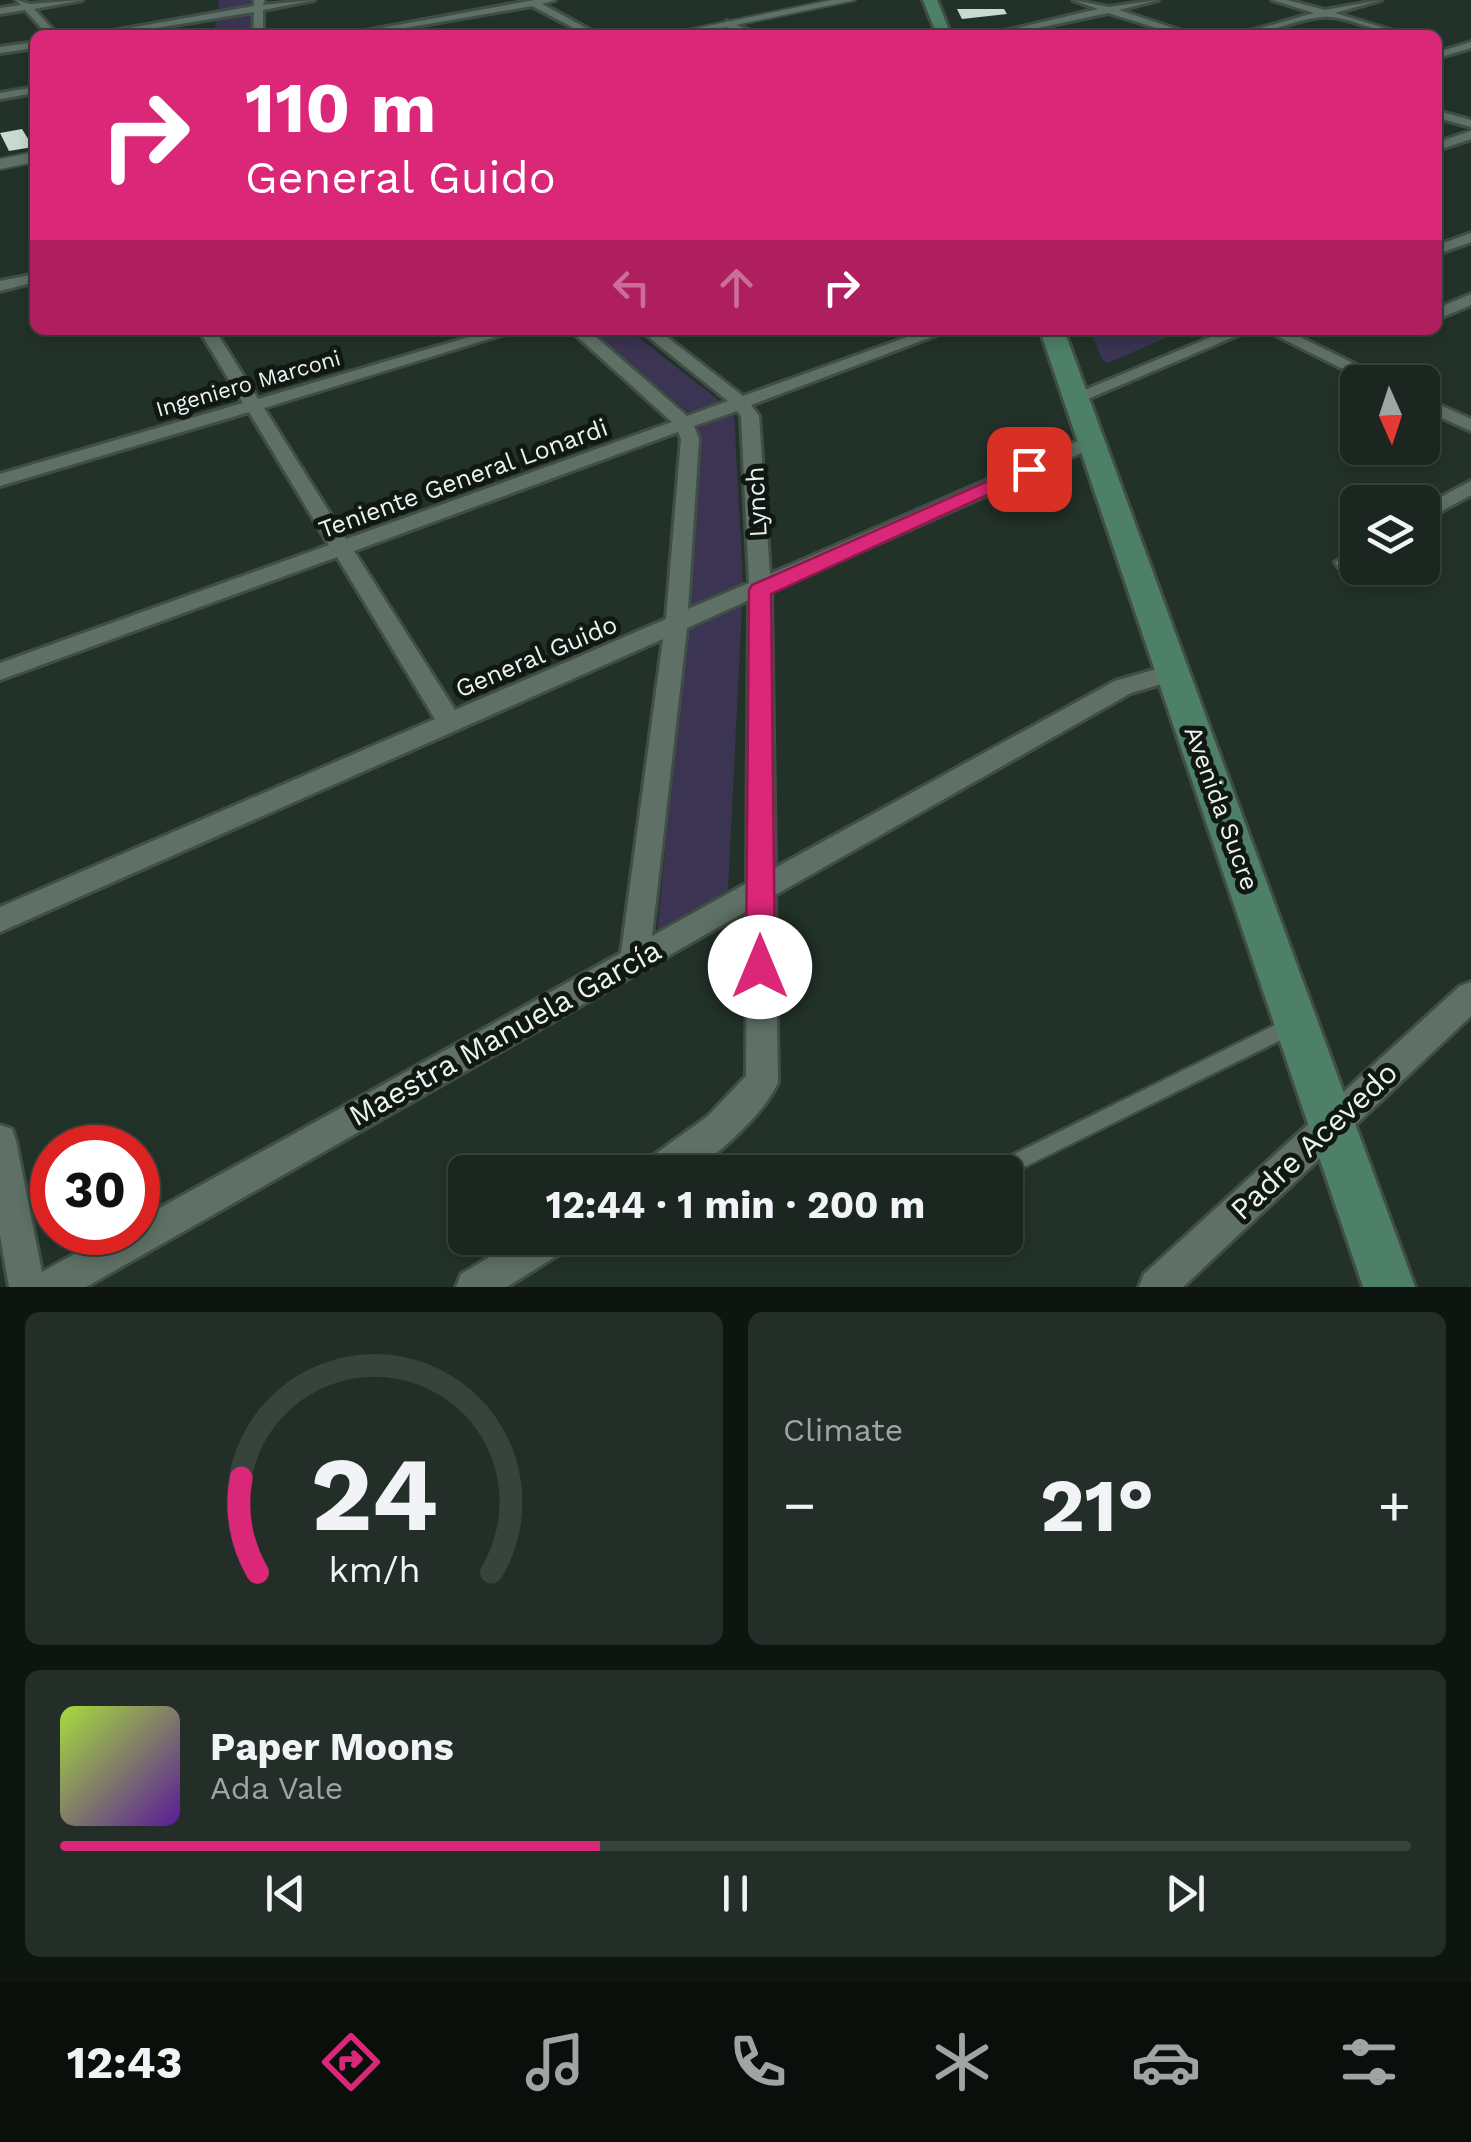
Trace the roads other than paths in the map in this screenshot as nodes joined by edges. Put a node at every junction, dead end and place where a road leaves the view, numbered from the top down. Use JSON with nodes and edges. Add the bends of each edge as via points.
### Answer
{"nodes":[{"id":1,"x":76,"y":0,"type":"edge"},
{"id":2,"x":218,"y":0,"type":"edge"},
{"id":3,"x":309,"y":0,"type":"edge"},
{"id":4,"x":500,"y":0,"type":"edge"},
{"id":5,"x":550,"y":0,"type":"edge"},
{"id":6,"x":850,"y":0,"type":"edge"},
{"id":7,"x":930,"y":0,"type":"edge"},
{"id":8,"x":1078,"y":0,"type":"edge"},
{"id":9,"x":1153,"y":0,"type":"edge"},
{"id":10,"x":1277,"y":0,"type":"edge"},
{"id":11,"x":1376,"y":0,"type":"edge"},
{"id":12,"x":533,"y":3,"type":"junction"},
{"id":13,"x":24,"y":4,"type":"edge"},
{"id":14,"x":260,"y":4,"type":"edge"},
{"id":15,"x":512,"y":6,"type":"junction"},
{"id":16,"x":1109,"y":10,"type":"junction"},
{"id":17,"x":0,"y":11,"type":"edge"},
{"id":18,"x":1324,"y":13,"type":"junction"},
{"id":19,"x":217,"y":20,"type":"junction"},
{"id":20,"x":726,"y":24,"type":"junction"},
{"id":21,"x":49,"y":30,"type":"edge"},
{"id":22,"x":136,"y":30,"type":"edge"},
{"id":23,"x":258,"y":30,"type":"edge"},
{"id":24,"x":376,"y":30,"type":"edge"},
{"id":25,"x":584,"y":30,"type":"edge"},
{"id":26,"x":695,"y":30,"type":"edge"},
{"id":27,"x":740,"y":30,"type":"edge"},
{"id":28,"x":942,"y":30,"type":"edge"},
{"id":29,"x":1015,"y":30,"type":"edge"},
{"id":30,"x":1173,"y":30,"type":"edge"},
{"id":31,"x":1260,"y":30,"type":"edge"},
{"id":32,"x":1384,"y":30,"type":"edge"},
{"id":33,"x":1471,"y":45,"type":"edge"},
{"id":34,"x":30,"y":46,"type":"edge"},
{"id":35,"x":1442,"y":46,"type":"edge"},
{"id":36,"x":0,"y":50,"type":"edge"},
{"id":37,"x":1454,"y":50,"type":"junction"},
{"id":38,"x":1442,"y":54,"type":"edge"},
{"id":39,"x":1471,"y":54,"type":"edge"},
{"id":40,"x":30,"y":91,"type":"edge"},
{"id":41,"x":0,"y":96,"type":"edge"},
{"id":42,"x":1442,"y":115,"type":"edge"},
{"id":43,"x":1471,"y":124,"type":"edge"},
{"id":44,"x":1471,"y":135,"type":"edge"},
{"id":45,"x":1442,"y":145,"type":"edge"},
{"id":46,"x":30,"y":159,"type":"edge"},
{"id":47,"x":0,"y":164,"type":"edge"},
{"id":48,"x":1471,"y":237,"type":"edge"},
{"id":49,"x":1442,"y":248,"type":"edge"},
{"id":50,"x":30,"y":279,"type":"edge"},
{"id":51,"x":0,"y":286,"type":"edge"},
{"id":52,"x":1471,"y":299,"type":"edge"},
{"id":53,"x":1442,"y":301,"type":"edge"},
{"id":54,"x":1454,"y":306,"type":"junction"},
{"id":55,"x":1442,"y":312,"type":"edge"},
{"id":56,"x":211,"y":335,"type":"edge"},
{"id":57,"x":493,"y":335,"type":"edge"},
{"id":58,"x":584,"y":335,"type":"edge"},
{"id":59,"x":654,"y":335,"type":"edge"},
{"id":60,"x":908,"y":335,"type":"edge"},
{"id":61,"x":1054,"y":335,"type":"edge"},
{"id":62,"x":1230,"y":335,"type":"edge"},
{"id":63,"x":1283,"y":335,"type":"edge"},
{"id":64,"x":1346,"y":365,"type":"edge"},
{"id":65,"x":1076,"y":397,"type":"junction"},
{"id":66,"x":740,"y":402,"type":"junction"},
{"id":67,"x":254,"y":405,"type":"junction"},
{"id":68,"x":1440,"y":411,"type":"edge"},
{"id":69,"x":684,"y":422,"type":"junction"},
{"id":70,"x":1471,"y":426,"type":"edge"},
{"id":71,"x":1092,"y":441,"type":"junction"},
{"id":72,"x":0,"y":480,"type":"edge"},
{"id":73,"x":1471,"y":487,"type":"edge"},
{"id":74,"x":1440,"y":505,"type":"edge"},
{"id":75,"x":342,"y":549,"type":"junction"},
{"id":76,"x":760,"y":590,"type":"junction"},
{"id":77,"x":676,"y":626,"type":"junction"},
{"id":78,"x":0,"y":672,"type":"edge"},
{"id":79,"x":1174,"y":672,"type":"junction"},
{"id":80,"x":450,"y":723,"type":"junction"},
{"id":81,"x":760,"y":890,"type":"junction"},
{"id":82,"x":0,"y":920,"type":"edge"},
{"id":83,"x":635,"y":960,"type":"junction"},
{"id":84,"x":1471,"y":996,"type":"edge"},
{"id":85,"x":1298,"y":1023,"type":"junction"},
{"id":86,"x":1333,"y":1124,"type":"junction"},
{"id":87,"x":0,"y":1142,"type":"edge"},
{"id":88,"x":683,"y":1155,"type":"edge"},
{"id":89,"x":1023,"y":1159,"type":"edge"},
{"id":90,"x":526,"y":1255,"type":"edge"},
{"id":91,"x":27,"y":1287,"type":"edge"},
{"id":92,"x":51,"y":1287,"type":"edge"},
{"id":93,"x":474,"y":1287,"type":"edge"},
{"id":94,"x":1157,"y":1287,"type":"edge"},
{"id":95,"x":1389,"y":1287,"type":"edge"}],
"edges":[{"from":1,"to":13,"type":"street"},
{"from":2,"to":19,"type":"street"},
{"from":3,"to":14,"type":"street"},
{"from":4,"to":15,"type":"street"},
{"from":5,"to":12,"type":"street"},
{"from":6,"to":20,"type":"street"},
{"from":7,"to":28,"type":"main road"},
{"from":8,"to":16,"type":"street"},
{"from":9,"to":16,"type":"street"},
{"from":10,"to":18,"type":"street"},
{"from":11,"to":18,"type":"street"},
{"from":12,"to":15,"type":"street"},
{"from":12,"to":25,"type":"street"},
{"from":13,"to":17,"type":"street"},
{"from":13,"to":21,"type":"street"},
{"from":14,"to":19,"type":"street"},
{"from":14,"to":23,"type":"street"},
{"from":15,"to":24,"type":"street"},
{"from":16,"to":29,"type":"street"},
{"from":16,"to":30,"type":"street"},
{"from":18,"to":31,"type":"street"},
{"from":18,"to":32,"type":"street"},
{"from":19,"to":22,"type":"street"},
{"from":20,"to":26,"type":"street"},
{"from":20,"to":27,"type":"street"},
{"from":33,"to":37,"type":"street"},
{"from":34,"to":36,"type":"street"},
{"from":35,"to":37,"type":"street"},
{"from":37,"to":38,"type":"street"},
{"from":37,"to":39,"type":"street"},
{"from":40,"to":41,"type":"street"},
{"from":42,"to":43,"type":"street"},
{"from":44,"to":45,"type":"street"},
{"from":46,"to":47,"type":"street"},
{"from":48,"to":49,"type":"street"},
{"from":50,"to":51,"type":"street"},
{"from":52,"to":54,"type":"street"},
{"from":53,"to":54,"type":"street"},
{"from":54,"to":55,"type":"street"},
{"from":56,"to":67,"type":"street"},
{"from":57,"to":67,"type":"street","name":"Ingeniero Marconi"},
{"from":58,"to":69,"type":"street"},
{"from":59,"to":66,"type":"street"},
{"from":60,"to":66,"type":"street","name":"Teniente General Lonardi"},
{"from":61,"to":65,"type":"main road","name":"Avenida Sucre"},
{"from":62,"to":65,"type":"street"},
{"from":63,"to":64,"type":"street"},
{"from":65,"to":71,"type":"main road","name":"Avenida Sucre"},
{"from":66,"to":69,"type":"street","name":"Teniente General Lonardi"},
{"from":66,"to":76,"type":"street","name":"Lynch","via":[[752,424]]},
{"from":67,"to":72,"type":"street","name":"Ingeniero Marconi"},
{"from":67,"to":75,"type":"street"},
{"from":68,"to":70,"type":"street"},
{"from":69,"to":75,"type":"street","name":"Teniente General Lonardi"},
{"from":69,"to":77,"type":"street","via":[[690,439]]},
{"from":71,"to":76,"type":"street","name":"General Guido"},
{"from":71,"to":79,"type":"main road","name":"Avenida Sucre"},
{"from":73,"to":74,"type":"street"},
{"from":75,"to":78,"type":"street","name":"Teniente General Lonardi"},
{"from":75,"to":80,"type":"street"},
{"from":76,"to":77,"type":"street","name":"General Guido"},
{"from":76,"to":81,"type":"street","name":"Lynch"},
{"from":77,"to":80,"type":"street","name":"General Guido"},
{"from":77,"to":83,"type":"street"},
{"from":79,"to":81,"type":"street","name":"Maestra Manuela García","via":[[1123,688]]},
{"from":79,"to":85,"type":"main road","name":"Avenida Sucre"},
{"from":80,"to":82,"type":"street","name":"General Guido"},
{"from":81,"to":83,"type":"street","name":"Maestra Manuela García"},
{"from":81,"to":88,"type":"street","name":"Lynch","via":[[762,1082],[720,1128]]},
{"from":83,"to":92,"type":"street","name":"Maestra Manuela García"},
{"from":84,"to":86,"type":"street","name":"Padre Acevedo"},
{"from":85,"to":86,"type":"main road","name":"Avenida Sucre"},
{"from":85,"to":89,"type":"lane"},
{"from":86,"to":94,"type":"street","name":"Padre Acevedo"},
{"from":86,"to":95,"type":"main road","name":"Avenida Sucre"},
{"from":87,"to":91,"type":"street"},
{"from":90,"to":93,"type":"street"}]}
